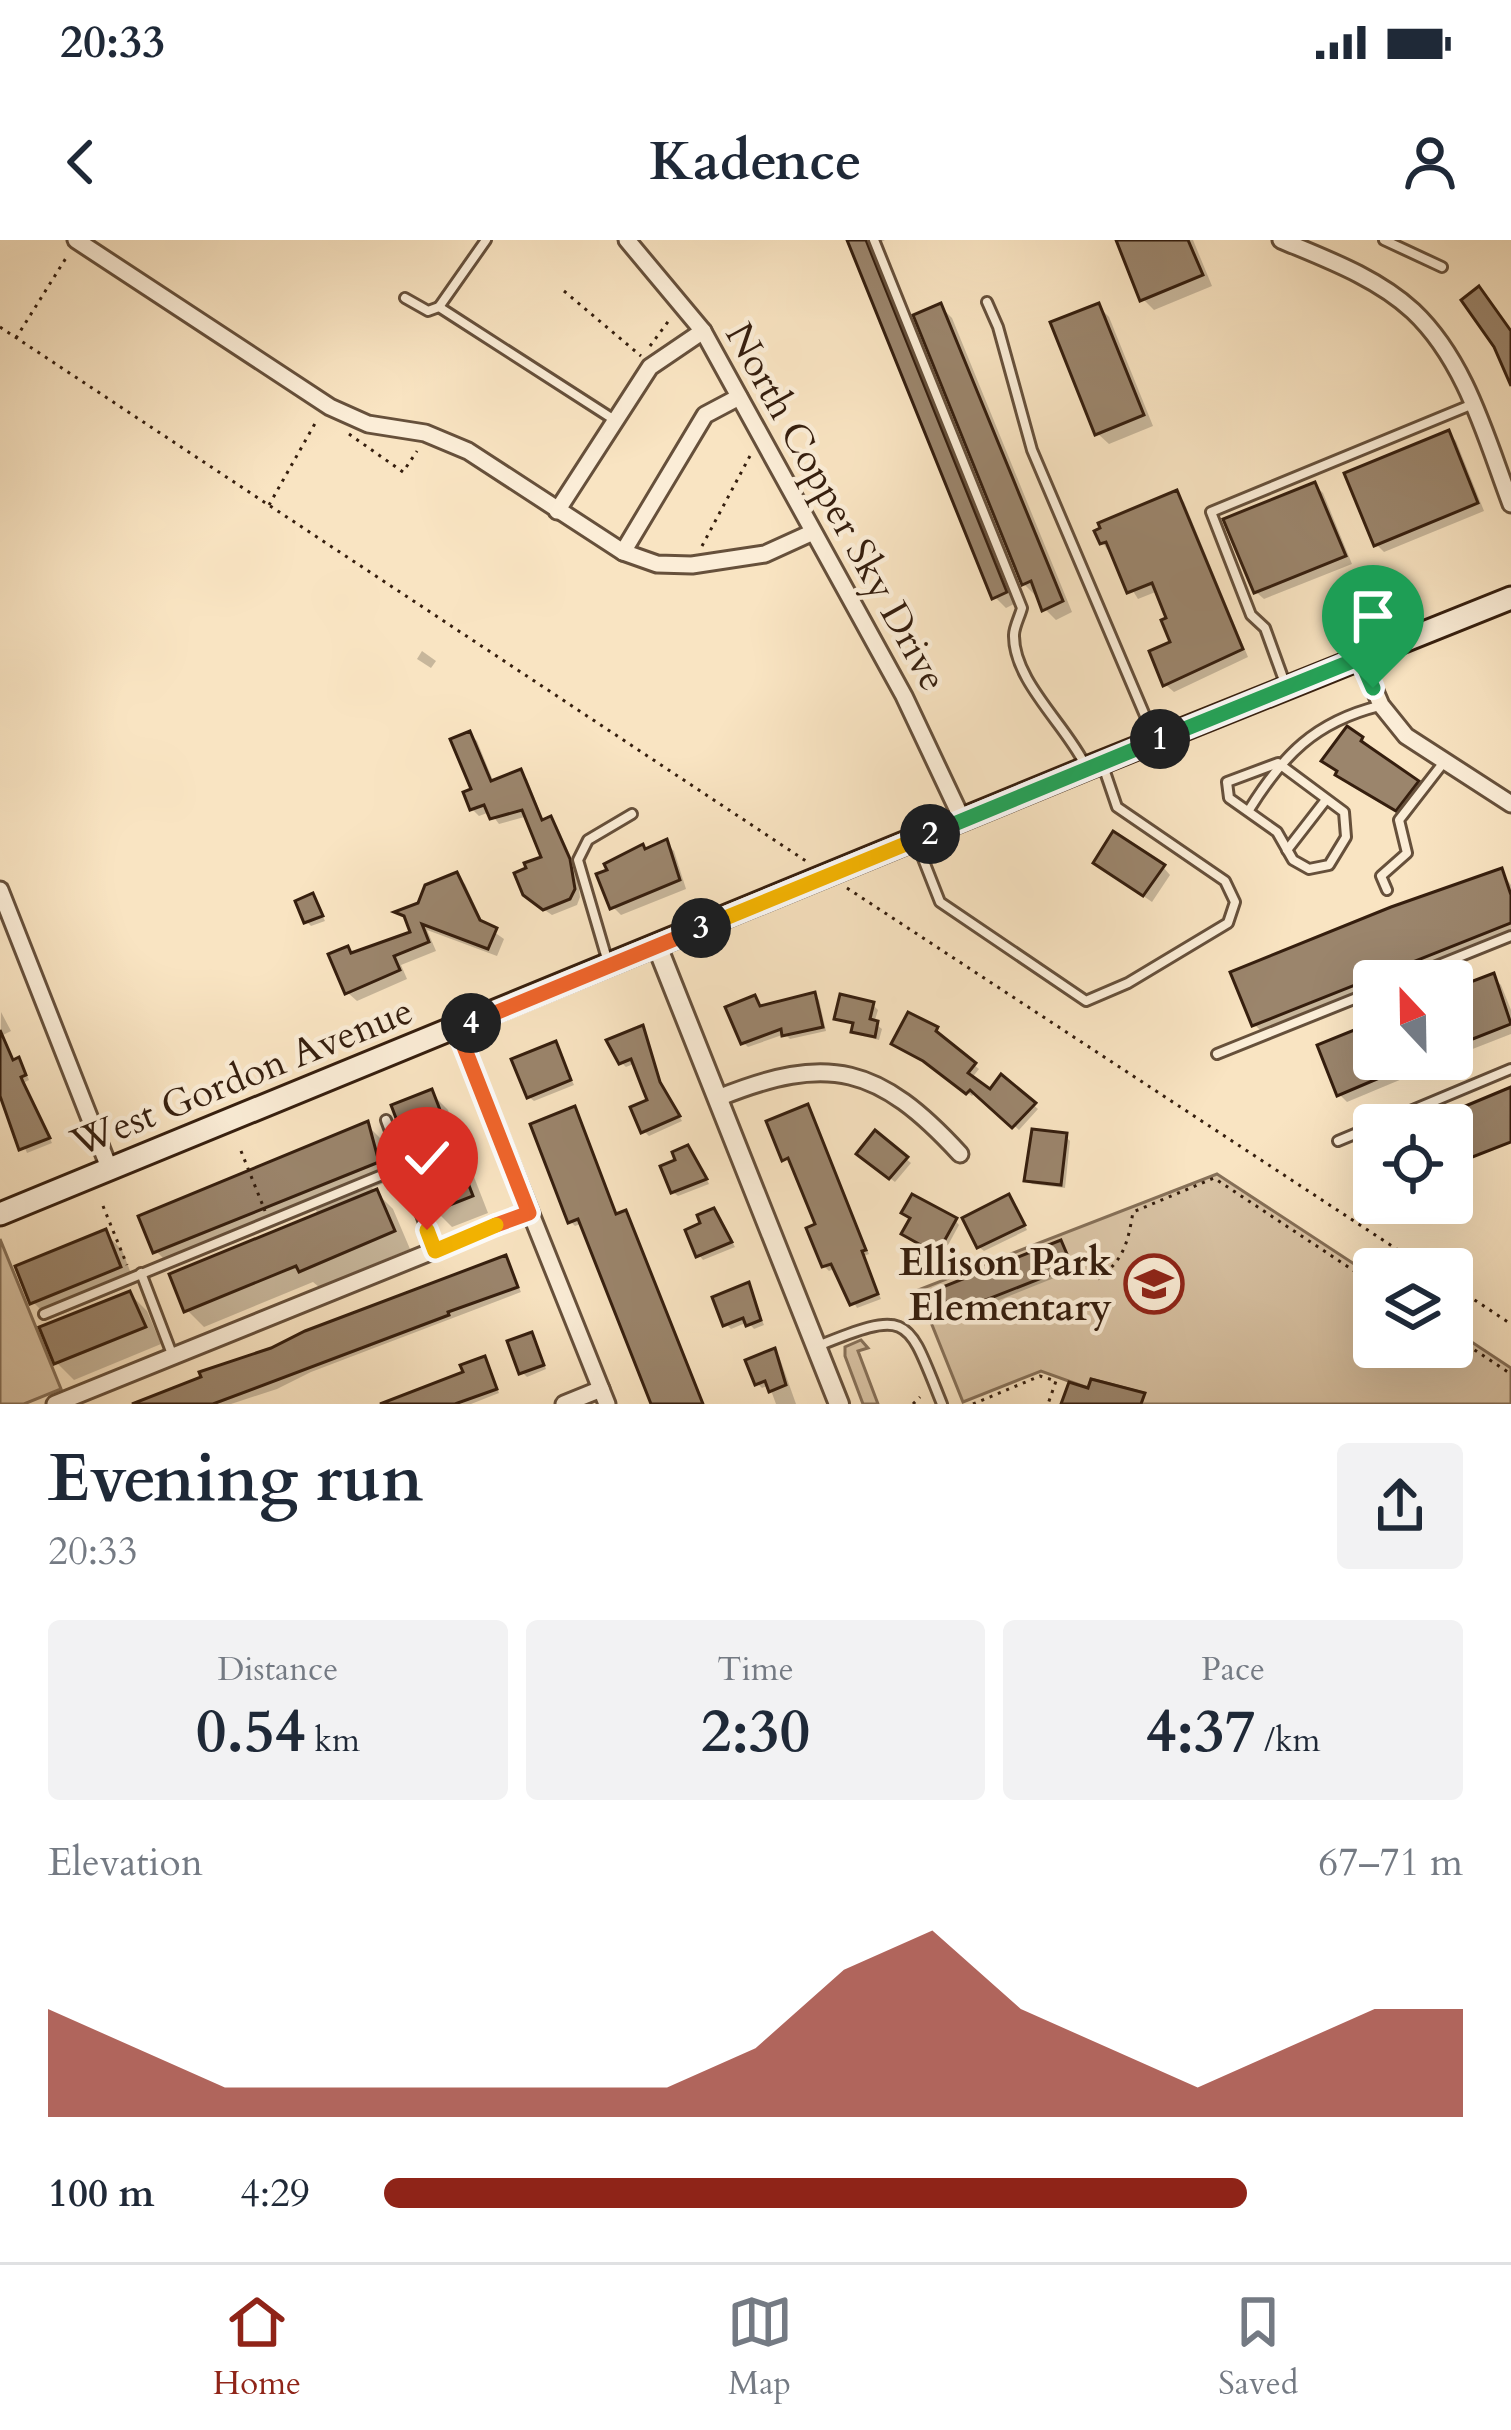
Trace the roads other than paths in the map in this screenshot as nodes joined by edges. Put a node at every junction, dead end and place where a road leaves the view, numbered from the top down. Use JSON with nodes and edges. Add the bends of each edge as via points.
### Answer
{"nodes":[{"id":1,"x":76,"y":240,"type":"edge"},
{"id":2,"x":486,"y":240,"type":"edge"},
{"id":3,"x":628,"y":240,"type":"edge"},
{"id":4,"x":1281,"y":240,"type":"edge"},
{"id":5,"x":1384,"y":240,"type":"edge"},
{"id":6,"x":879,"y":241,"type":"edge"},
{"id":7,"x":1442,"y":266,"type":"dead end"},
{"id":8,"x":405,"y":298,"type":"dead end"},
{"id":9,"x":988,"y":302,"type":"dead end"},
{"id":10,"x":439,"y":307,"type":"junction"},
{"id":11,"x":703,"y":331,"type":"junction"},
{"id":12,"x":739,"y":397,"type":"junction"},
{"id":13,"x":1473,"y":404,"type":"junction"},
{"id":14,"x":614,"y":420,"type":"junction"},
{"id":15,"x":1511,"y":504,"type":"edge"},
{"id":16,"x":557,"y":511,"type":"junction"},
{"id":17,"x":811,"y":533,"type":"junction"},
{"id":18,"x":622,"y":552,"type":"junction"},
{"id":19,"x":1511,"y":598,"type":"edge"},
{"id":20,"x":1360,"y":658,"type":"junction"},
{"id":21,"x":1287,"y":688,"type":"junction"},
{"id":22,"x":1381,"y":705,"type":"junction"},
{"id":23,"x":1155,"y":740,"type":"junction"},
{"id":24,"x":1445,"y":761,"type":"junction"},
{"id":25,"x":1278,"y":764,"type":"junction"},
{"id":26,"x":1094,"y":765,"type":"junction"},
{"id":27,"x":1325,"y":801,"type":"junction"},
{"id":28,"x":1511,"y":804,"type":"edge"},
{"id":29,"x":1250,"y":810,"type":"junction"},
{"id":30,"x":632,"y":814,"type":"dead end"},
{"id":31,"x":963,"y":821,"type":"junction"},
{"id":32,"x":916,"y":840,"type":"junction"},
{"id":33,"x":1287,"y":850,"type":"junction"},
{"id":34,"x":0,"y":890,"type":"edge"},
{"id":35,"x":1387,"y":890,"type":"dead end"},
{"id":36,"x":1511,"y":936,"type":"edge"},
{"id":37,"x":657,"y":946,"type":"junction"},
{"id":38,"x":1451,"y":960,"type":"edge"},
{"id":39,"x":609,"y":966,"type":"junction"},
{"id":40,"x":1353,"y":999,"type":"edge"},
{"id":41,"x":457,"y":1029,"type":"junction"},
{"id":42,"x":1217,"y":1054,"type":"dead end"},
{"id":43,"x":1511,"y":1070,"type":"edge"},
{"id":44,"x":718,"y":1098,"type":"junction"},
{"id":45,"x":1428,"y":1104,"type":"edge"},
{"id":46,"x":386,"y":1120,"type":"dead end"},
{"id":47,"x":1353,"y":1135,"type":"edge"},
{"id":48,"x":1338,"y":1141,"type":"dead end"},
{"id":49,"x":960,"y":1154,"type":"dead end"},
{"id":50,"x":404,"y":1166,"type":"junction"},
{"id":51,"x":110,"y":1169,"type":"junction"},
{"id":52,"x":529,"y":1213,"type":"junction"},
{"id":53,"x":0,"y":1214,"type":"edge"},
{"id":54,"x":435,"y":1251,"type":"junction"},
{"id":55,"x":141,"y":1273,"type":"junction"},
{"id":56,"x":44,"y":1313,"type":"dead end"},
{"id":57,"x":816,"y":1346,"type":"junction"},
{"id":58,"x":172,"y":1356,"type":"junction"},
{"id":59,"x":604,"y":1396,"type":"edge"},
{"id":60,"x":55,"y":1404,"type":"edge"},
{"id":61,"x":564,"y":1404,"type":"edge"},
{"id":62,"x":839,"y":1404,"type":"edge"},
{"id":63,"x":943,"y":1404,"type":"edge"}],
"edges":[{"from":1,"to":16,"type":"street","via":[[330,407],[468,451]]},
{"from":2,"to":10,"type":"lane"},
{"from":3,"to":11,"type":"street","name":"North Copper Sky Drive"},
{"from":4,"to":13,"type":"street","via":[[1357,272],[1414,312]]},
{"from":5,"to":7,"type":"lane"},
{"from":6,"to":26,"type":"lane","via":[[1022,608],[1014,637],[1028,680]]},
{"from":8,"to":10,"type":"lane","via":[[428,311]]},
{"from":9,"to":23,"type":"lane","via":[[1032,450]]},
{"from":10,"to":14,"type":"lane"},
{"from":11,"to":12,"type":"street","name":"North Copper Sky Drive"},
{"from":11,"to":14,"type":"street","via":[[650,367]]},
{"from":12,"to":17,"type":"street","name":"North Copper Sky Drive"},
{"from":12,"to":18,"type":"street","via":[[705,415]]},
{"from":13,"to":15,"type":"street"},
{"from":13,"to":21,"type":"lane","via":[[1211,512]]},
{"from":14,"to":16,"type":"street"},
{"from":16,"to":18,"type":"street"},
{"from":17,"to":18,"type":"street","via":[[765,554],[692,565]]},
{"from":17,"to":31,"type":"street","name":"North Copper Sky Drive","via":[[904,696]]},
{"from":19,"to":20,"type":"main road","name":"West Gordon Avenue"},
{"from":20,"to":21,"type":"main road","name":"West Gordon Avenue"},
{"from":20,"to":22,"type":"street"},
{"from":21,"to":23,"type":"main road","name":"West Gordon Avenue"},
{"from":22,"to":24,"type":"street","via":[[1406,736]]},
{"from":22,"to":25,"type":"lane","via":[[1344,715]]},
{"from":23,"to":26,"type":"main road","name":"West Gordon Avenue"},
{"from":24,"to":28,"type":"street"},
{"from":24,"to":35,"type":"lane","via":[[1399,820],[1407,853],[1381,876]]},
{"from":25,"to":27,"type":"lane"},
{"from":25,"to":29,"type":"lane"},
{"from":25,"to":29,"type":"lane","via":[[1227,782],[1229,798]]},
{"from":26,"to":31,"type":"main road","name":"West Gordon Avenue"},
{"from":26,"to":32,"type":"lane","via":[[1117,807],[1226,881],[1235,902],[1228,923],[1127,983],[1086,1000],[940,902]]},
{"from":27,"to":33,"type":"lane"},
{"from":27,"to":33,"type":"lane","via":[[1344,812],[1346,838],[1329,865],[1309,869]]},
{"from":29,"to":33,"type":"lane"},
{"from":30,"to":39,"type":"lane","via":[[588,840],[578,860]]},
{"from":31,"to":32,"type":"main road","name":"West Gordon Avenue"},
{"from":32,"to":37,"type":"main road","name":"West Gordon Avenue"},
{"from":34,"to":51,"type":"street"},
{"from":36,"to":38,"type":"lane"},
{"from":37,"to":39,"type":"main road","name":"West Gordon Avenue"},
{"from":37,"to":44,"type":"street"},
{"from":39,"to":41,"type":"main road","name":"West Gordon Avenue"},
{"from":40,"to":42,"type":"lane"},
{"from":41,"to":51,"type":"main road","name":"West Gordon Avenue"},
{"from":41,"to":52,"type":"street"},
{"from":43,"to":45,"type":"lane"},
{"from":44,"to":49,"type":"street","via":[[773,1077],[831,1071],[883,1085]]},
{"from":44,"to":57,"type":"street"},
{"from":46,"to":50,"type":"lane"},
{"from":47,"to":48,"type":"lane"},
{"from":50,"to":54,"type":"lane"},
{"from":50,"to":55,"type":"lane"},
{"from":51,"to":53,"type":"main road","name":"West Gordon Avenue"},
{"from":52,"to":54,"type":"street"},
{"from":52,"to":59,"type":"street"},
{"from":54,"to":58,"type":"street"},
{"from":55,"to":56,"type":"lane"},
{"from":55,"to":58,"type":"lane"},
{"from":57,"to":62,"type":"street"},
{"from":57,"to":63,"type":"lane","via":[[897,1323],[916,1339]]},
{"from":58,"to":60,"type":"street"},
{"from":59,"to":61,"type":"street"}]}
